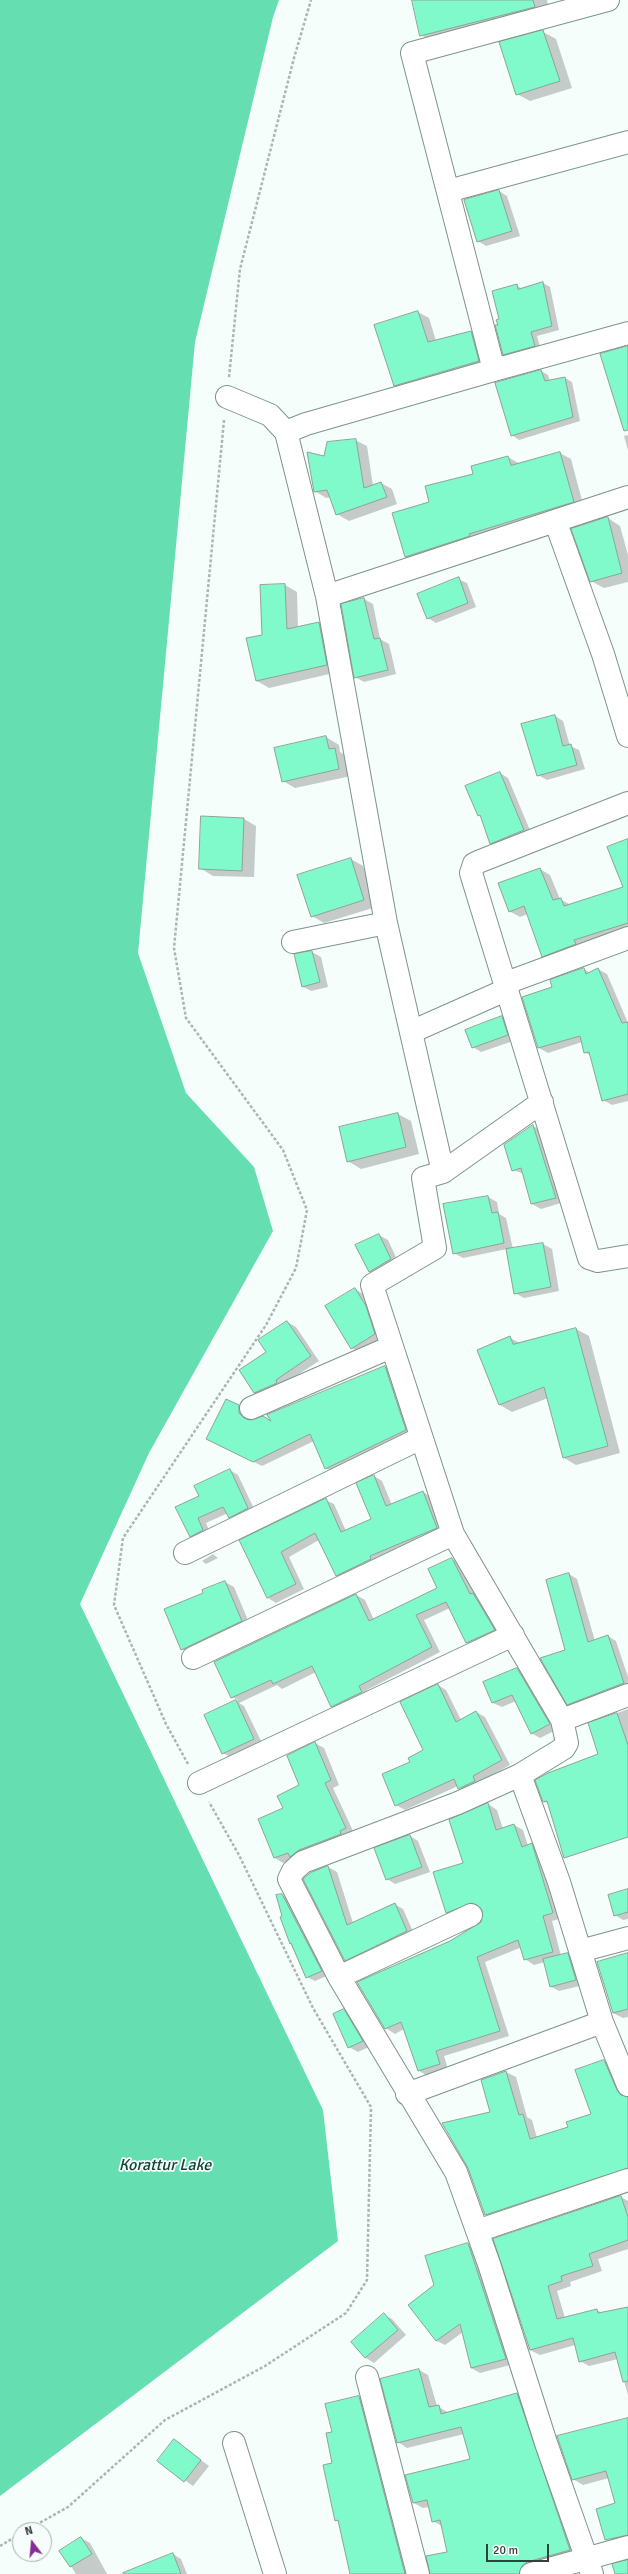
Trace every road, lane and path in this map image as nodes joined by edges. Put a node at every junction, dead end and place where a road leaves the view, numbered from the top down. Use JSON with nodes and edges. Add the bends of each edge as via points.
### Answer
{"nodes":[{"id":1,"x":311,"y":0,"type":"edge"},
{"id":2,"x":608,"y":0,"type":"edge"},
{"id":3,"x":628,"y":142,"type":"edge"},
{"id":4,"x":448,"y":191,"type":"junction"},
{"id":5,"x":628,"y":333,"type":"edge"},
{"id":6,"x":494,"y":370,"type":"junction"},
{"id":7,"x":227,"y":397,"type":"junction"},
{"id":8,"x":286,"y":432,"type":"junction"},
{"id":9,"x":628,"y":497,"type":"edge"},
{"id":10,"x":556,"y":523,"type":"junction"},
{"id":11,"x":327,"y":596,"type":"junction"},
{"id":12,"x":628,"y":736,"type":"edge"},
{"id":13,"x":628,"y":803,"type":"edge"},
{"id":14,"x":386,"y":923,"type":"junction"},
{"id":15,"x":628,"y":938,"type":"edge"},
{"id":16,"x":293,"y":942,"type":"dead end"},
{"id":17,"x":507,"y":986,"type":"junction"},
{"id":18,"x":411,"y":1032,"type":"junction"},
{"id":19,"x":542,"y":1102,"type":"junction"},
{"id":20,"x":444,"y":1172,"type":"junction"},
{"id":21,"x":628,"y":1256,"type":"edge"},
{"id":22,"x":391,"y":1347,"type":"junction"},
{"id":23,"x":251,"y":1408,"type":"dead end"},
{"id":24,"x":421,"y":1438,"type":"junction"},
{"id":25,"x":453,"y":1534,"type":"junction"},
{"id":26,"x":185,"y":1553,"type":"dead end"},
{"id":27,"x":513,"y":1635,"type":"junction"},
{"id":28,"x":193,"y":1658,"type":"dead end"},
{"id":29,"x":628,"y":1695,"type":"edge"},
{"id":30,"x":562,"y":1720,"type":"junction"},
{"id":31,"x":520,"y":1775,"type":"junction"},
{"id":32,"x":199,"y":1783,"type":"junction"},
{"id":33,"x":471,"y":1915,"type":"dead end"},
{"id":34,"x":628,"y":1938,"type":"edge"},
{"id":35,"x":580,"y":1952,"type":"junction"},
{"id":36,"x":339,"y":1977,"type":"junction"},
{"id":37,"x":602,"y":2022,"type":"junction"},
{"id":38,"x":628,"y":2085,"type":"edge"},
{"id":39,"x":407,"y":2094,"type":"junction"},
{"id":40,"x":628,"y":2180,"type":"edge"},
{"id":41,"x":477,"y":2231,"type":"junction"},
{"id":42,"x":367,"y":2377,"type":"dead end"},
{"id":43,"x":234,"y":2443,"type":"dead end"},
{"id":44,"x":42,"y":2522,"type":"edge"},
{"id":45,"x":12,"y":2539,"type":"edge"},
{"id":46,"x":0,"y":2546,"type":"edge"},
{"id":47,"x":628,"y":2547,"type":"edge"},
{"id":48,"x":590,"y":2566,"type":"edge"},
{"id":49,"x":275,"y":2574,"type":"edge"},
{"id":50,"x":418,"y":2574,"type":"edge"},
{"id":51,"x":530,"y":2574,"type":"edge"}],
"edges":[{"from":1,"to":7,"type":"path","via":[[240,270]]},
{"from":2,"to":4,"type":"street","via":[[412,53]]},
{"from":3,"to":4,"type":"street"},
{"from":4,"to":6,"type":"street"},
{"from":5,"to":6,"type":"street"},
{"from":6,"to":8,"type":"street","via":[[349,411]]},
{"from":7,"to":8,"type":"street","via":[[270,415]]},
{"from":7,"to":32,"type":"path","via":[[174,948],[186,1018],[283,1150],[306,1210],[296,1268],[266,1325],[123,1538],[114,1605],[166,1724]]},
{"from":8,"to":11,"type":"street"},
{"from":9,"to":10,"type":"street"},
{"from":10,"to":11,"type":"street"},
{"from":10,"to":12,"type":"street","via":[[603,654]]},
{"from":11,"to":14,"type":"street"},
{"from":13,"to":17,"type":"street","via":[[474,864],[471,873]]},
{"from":14,"to":16,"type":"street"},
{"from":14,"to":18,"type":"street"},
{"from":15,"to":17,"type":"street"},
{"from":17,"to":18,"type":"street"},
{"from":17,"to":19,"type":"street"},
{"from":18,"to":20,"type":"street"},
{"from":19,"to":20,"type":"street"},
{"from":19,"to":21,"type":"street","via":[[589,1258],[598,1261]]},
{"from":20,"to":22,"type":"street","via":[[422,1178],[435,1248],[372,1285]]},
{"from":22,"to":23,"type":"street"},
{"from":22,"to":24,"type":"street"},
{"from":24,"to":25,"type":"street"},
{"from":24,"to":26,"type":"street"},
{"from":25,"to":27,"type":"street"},
{"from":25,"to":28,"type":"street"},
{"from":27,"to":30,"type":"street"},
{"from":27,"to":32,"type":"street"},
{"from":29,"to":30,"type":"street"},
{"from":30,"to":31,"type":"street","via":[[567,1737],[564,1748]]},
{"from":31,"to":35,"type":"street"},
{"from":31,"to":36,"type":"street","via":[[458,1803],[314,1858],[293,1871],[289,1879]]},
{"from":32,"to":44,"type":"path","via":[[239,1855],[313,2008],[371,2107],[367,2280],[346,2313],[265,2366],[165,2420],[68,2507]]},
{"from":33,"to":36,"type":"street"},
{"from":34,"to":35,"type":"street"},
{"from":35,"to":37,"type":"street"},
{"from":36,"to":39,"type":"street"},
{"from":37,"to":38,"type":"street"},
{"from":37,"to":39,"type":"street"},
{"from":39,"to":41,"type":"street","via":[[456,2172]]},
{"from":40,"to":41,"type":"street"},
{"from":41,"to":48,"type":"street","via":[[546,2442]]},
{"from":42,"to":50,"type":"street"},
{"from":43,"to":49,"type":"street"},
{"from":45,"to":46,"type":"path"},
{"from":47,"to":48,"type":"street"},
{"from":48,"to":51,"type":"street"}]}
